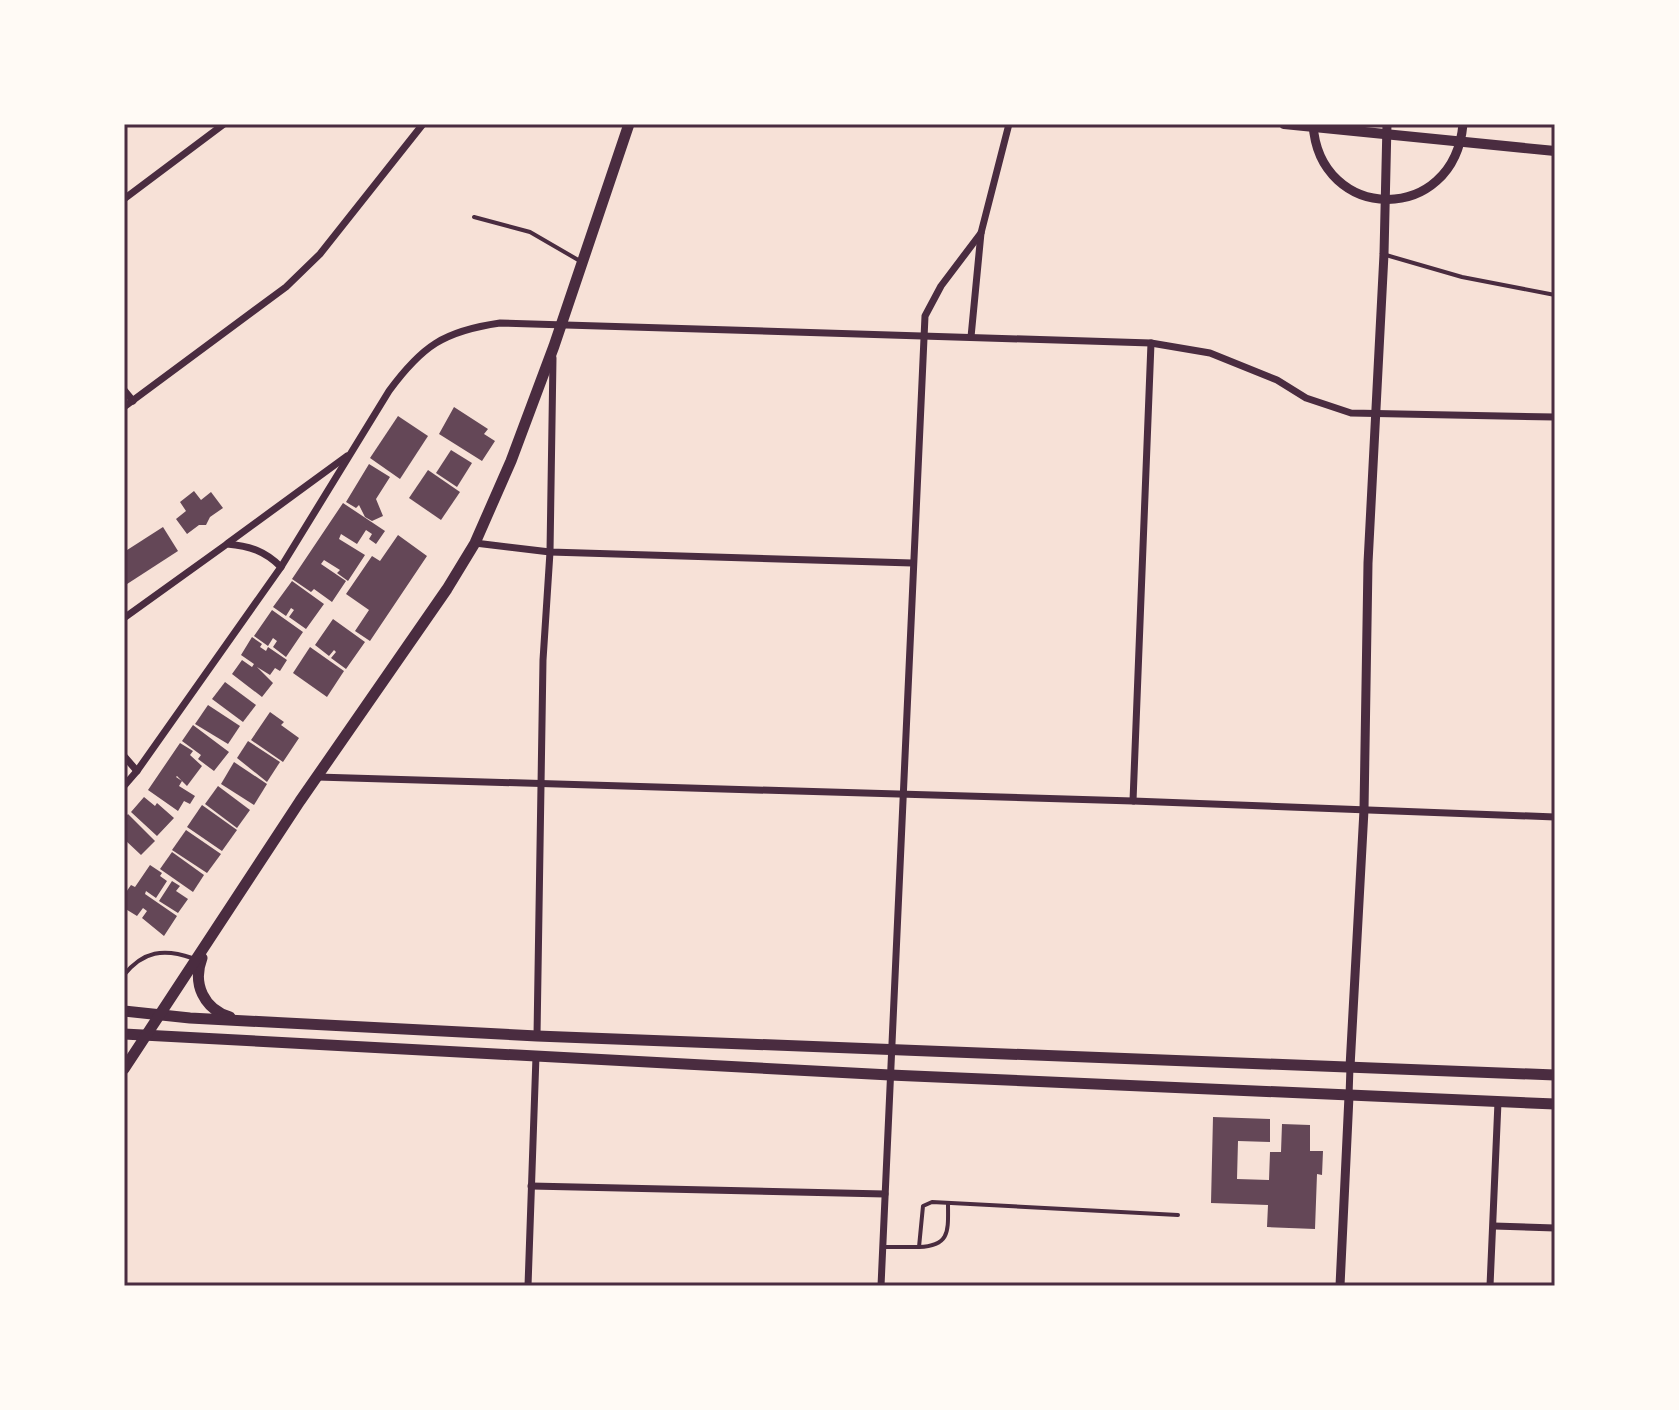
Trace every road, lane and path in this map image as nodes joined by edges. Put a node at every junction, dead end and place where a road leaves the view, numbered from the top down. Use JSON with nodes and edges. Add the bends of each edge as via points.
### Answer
{"nodes":[{"id":1,"x":224,"y":124,"type":"edge"},
{"id":2,"x":423,"y":124,"type":"edge"},
{"id":3,"x":629,"y":124,"type":"edge"},
{"id":4,"x":1009,"y":124,"type":"edge"},
{"id":5,"x":1284,"y":124,"type":"edge"},
{"id":6,"x":1463,"y":124,"type":"edge"},
{"id":7,"x":1313,"y":125,"type":"edge"},
{"id":8,"x":1387,"y":129,"type":"edge"},
{"id":9,"x":1461,"y":142,"type":"junction"},
{"id":10,"x":1555,"y":151,"type":"edge"},
{"id":11,"x":124,"y":199,"type":"edge"},
{"id":12,"x":1386,"y":200,"type":"junction"},
{"id":13,"x":474,"y":217,"type":"dead end"},
{"id":14,"x":981,"y":233,"type":"junction"},
{"id":15,"x":1384,"y":254,"type":"junction"},
{"id":16,"x":582,"y":263,"type":"junction"},
{"id":17,"x":1555,"y":295,"type":"edge"},
{"id":18,"x":561,"y":324,"type":"junction"},
{"id":19,"x":923,"y":336,"type":"junction"},
{"id":20,"x":971,"y":337,"type":"junction"},
{"id":21,"x":1151,"y":343,"type":"junction"},
{"id":22,"x":554,"y":346,"type":"junction"},
{"id":23,"x":124,"y":390,"type":"edge"},
{"id":24,"x":133,"y":401,"type":"junction"},
{"id":25,"x":124,"y":407,"type":"edge"},
{"id":26,"x":1376,"y":415,"type":"junction"},
{"id":27,"x":1555,"y":417,"type":"edge"},
{"id":28,"x":352,"y":453,"type":"junction"},
{"id":29,"x":475,"y":543,"type":"junction"},
{"id":30,"x":227,"y":544,"type":"junction"},
{"id":31,"x":550,"y":552,"type":"junction"},
{"id":32,"x":912,"y":563,"type":"junction"},
{"id":33,"x":281,"y":567,"type":"junction"},
{"id":34,"x":124,"y":618,"type":"edge"},
{"id":35,"x":124,"y":756,"type":"edge"},
{"id":36,"x":137,"y":771,"type":"junction"},
{"id":37,"x":317,"y":777,"type":"junction"},
{"id":38,"x":542,"y":782,"type":"junction"},
{"id":39,"x":124,"y":786,"type":"edge"},
{"id":40,"x":902,"y":795,"type":"junction"},
{"id":41,"x":1133,"y":801,"type":"junction"},
{"id":42,"x":1364,"y":810,"type":"junction"},
{"id":43,"x":1555,"y":817,"type":"edge"},
{"id":44,"x":209,"y":939,"type":"junction"},
{"id":45,"x":196,"y":960,"type":"junction"},
{"id":46,"x":124,"y":975,"type":"edge"},
{"id":47,"x":124,"y":1011,"type":"edge"},
{"id":48,"x":159,"y":1015,"type":"junction"},
{"id":49,"x":242,"y":1021,"type":"junction"},
{"id":50,"x":124,"y":1034,"type":"edge"},
{"id":51,"x":145,"y":1036,"type":"junction"},
{"id":52,"x":537,"y":1036,"type":"junction"},
{"id":53,"x":891,"y":1049,"type":"junction"},
{"id":54,"x":536,"y":1056,"type":"junction"},
{"id":55,"x":1350,"y":1067,"type":"junction"},
{"id":56,"x":124,"y":1069,"type":"edge"},
{"id":57,"x":890,"y":1075,"type":"junction"},
{"id":58,"x":1555,"y":1075,"type":"edge"},
{"id":59,"x":1349,"y":1096,"type":"junction"},
{"id":60,"x":1498,"y":1102,"type":"junction"},
{"id":61,"x":1555,"y":1104,"type":"edge"},
{"id":62,"x":531,"y":1186,"type":"junction"},
{"id":63,"x":885,"y":1194,"type":"junction"},
{"id":64,"x":948,"y":1203,"type":"junction"},
{"id":65,"x":1178,"y":1215,"type":"dead end"},
{"id":66,"x":1494,"y":1226,"type":"junction"},
{"id":67,"x":1555,"y":1228,"type":"edge"},
{"id":68,"x":883,"y":1247,"type":"junction"},
{"id":69,"x":919,"y":1247,"type":"junction"},
{"id":70,"x":528,"y":1286,"type":"edge"},
{"id":71,"x":881,"y":1286,"type":"edge"},
{"id":72,"x":1340,"y":1286,"type":"edge"},
{"id":73,"x":1490,"y":1286,"type":"edge"}],
"edges":[{"from":1,"to":11,"type":"street"},
{"from":2,"to":24,"type":"street","via":[[320,254],[286,287]]},
{"from":3,"to":16,"type":"main road"},
{"from":4,"to":14,"type":"street"},
{"from":5,"to":7,"type":"main road"},
{"from":6,"to":9,"type":"street"},
{"from":7,"to":8,"type":"main road"},
{"from":7,"to":12,"type":"street","via":[[1320,154],[1335,178],[1359,193]]},
{"from":8,"to":9,"type":"main road"},
{"from":8,"to":12,"type":"street"},
{"from":9,"to":10,"type":"main road"},
{"from":9,"to":12,"type":"street","via":[[1440,180],[1415,195]]},
{"from":12,"to":15,"type":"street"},
{"from":13,"to":16,"type":"lane","via":[[530,232]]},
{"from":14,"to":19,"type":"street","via":[[932,300]]},
{"from":14,"to":20,"type":"street"},
{"from":15,"to":17,"type":"lane","via":[[1462,277]]},
{"from":15,"to":26,"type":"street"},
{"from":16,"to":18,"type":"main road"},
{"from":18,"to":19,"type":"street"},
{"from":18,"to":22,"type":"main road"},
{"from":18,"to":28,"type":"street","via":[[488,324],[465,328],[434,344],[407,367]]},
{"from":19,"to":20,"type":"street"},
{"from":19,"to":32,"type":"street"},
{"from":20,"to":21,"type":"street"},
{"from":21,"to":26,"type":"street","via":[[1210,353],[1326,406]]},
{"from":21,"to":41,"type":"street"},
{"from":22,"to":29,"type":"main road"},
{"from":22,"to":31,"type":"street"},
{"from":23,"to":24,"type":"street"},
{"from":24,"to":25,"type":"street"},
{"from":26,"to":27,"type":"street"},
{"from":26,"to":42,"type":"street"},
{"from":28,"to":30,"type":"street"},
{"from":28,"to":33,"type":"street"},
{"from":29,"to":31,"type":"street"},
{"from":29,"to":37,"type":"main road"},
{"from":30,"to":33,"type":"street","via":[[249,546]]},
{"from":30,"to":34,"type":"street"},
{"from":31,"to":32,"type":"street"},
{"from":31,"to":38,"type":"street"},
{"from":32,"to":40,"type":"street"},
{"from":33,"to":36,"type":"street"},
{"from":35,"to":36,"type":"street"},
{"from":36,"to":39,"type":"street"},
{"from":37,"to":38,"type":"street"},
{"from":37,"to":44,"type":"main road"},
{"from":38,"to":40,"type":"street"},
{"from":38,"to":52,"type":"street"},
{"from":40,"to":41,"type":"street"},
{"from":40,"to":53,"type":"street"},
{"from":41,"to":42,"type":"street"},
{"from":42,"to":43,"type":"street"},
{"from":42,"to":55,"type":"street"},
{"from":44,"to":45,"type":"main road"},
{"from":44,"to":49,"type":"main road","via":[[199,966],[204,1000],[217,1013]]},
{"from":45,"to":46,"type":"lane","via":[[157,953],[142,957]]},
{"from":45,"to":48,"type":"main road"},
{"from":47,"to":48,"type":"main road"},
{"from":48,"to":49,"type":"main road"},
{"from":48,"to":51,"type":"main road"},
{"from":49,"to":52,"type":"main road"},
{"from":50,"to":51,"type":"main road"},
{"from":51,"to":54,"type":"main road"},
{"from":51,"to":56,"type":"main road"},
{"from":52,"to":53,"type":"main road"},
{"from":53,"to":55,"type":"main road"},
{"from":53,"to":57,"type":"street"},
{"from":54,"to":57,"type":"main road"},
{"from":54,"to":62,"type":"street"},
{"from":55,"to":58,"type":"main road"},
{"from":55,"to":59,"type":"street"},
{"from":57,"to":59,"type":"main road"},
{"from":57,"to":63,"type":"street"},
{"from":59,"to":60,"type":"main road"},
{"from":59,"to":72,"type":"street"},
{"from":60,"to":61,"type":"main road"},
{"from":60,"to":66,"type":"street"},
{"from":62,"to":63,"type":"street"},
{"from":62,"to":70,"type":"street"},
{"from":63,"to":68,"type":"street"},
{"from":64,"to":65,"type":"lane"},
{"from":64,"to":69,"type":"lane","via":[[944,1241]]},
{"from":64,"to":69,"type":"lane","via":[[923,1206]]},
{"from":66,"to":67,"type":"street"},
{"from":66,"to":73,"type":"street"},
{"from":68,"to":69,"type":"lane"},
{"from":68,"to":71,"type":"street"}]}
